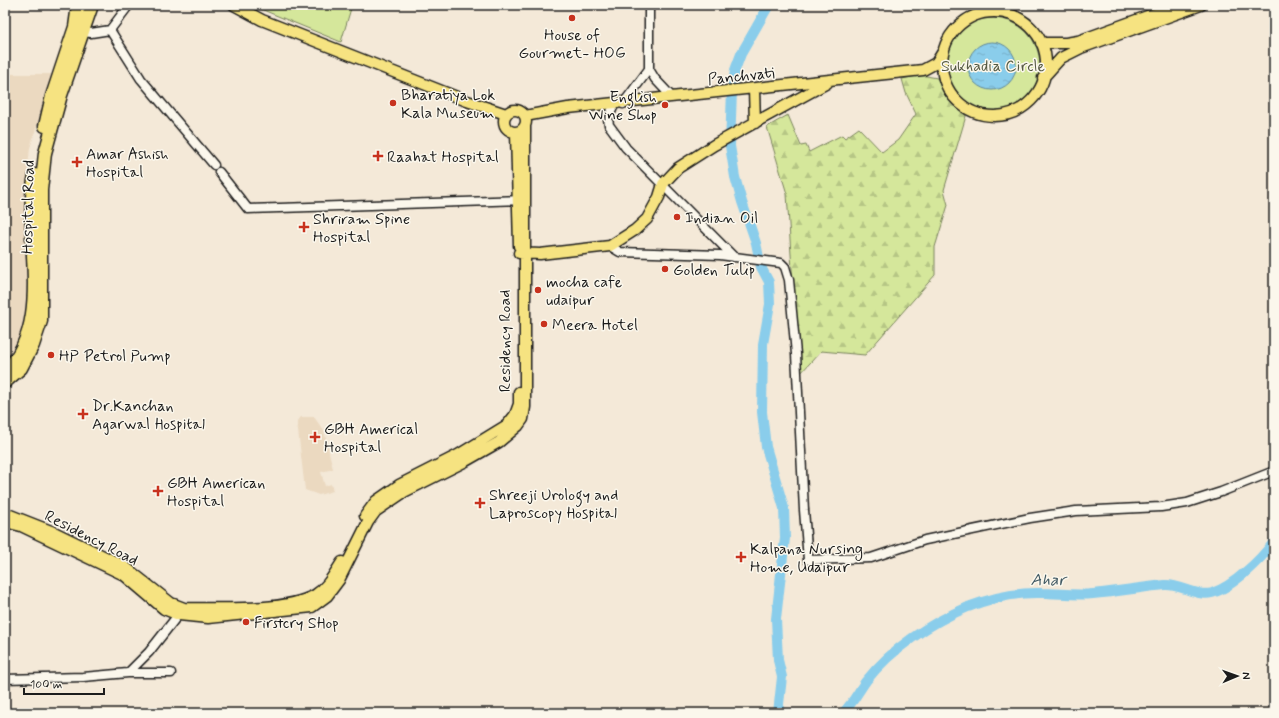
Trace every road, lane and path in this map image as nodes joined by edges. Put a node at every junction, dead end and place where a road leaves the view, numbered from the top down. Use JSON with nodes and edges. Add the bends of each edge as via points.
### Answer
{"nodes":[{"id":1,"x":78,"y":5,"type":"edge"},
{"id":2,"x":92,"y":5,"type":"edge"},
{"id":3,"x":129,"y":5,"type":"edge"},
{"id":4,"x":234,"y":5,"type":"edge"},
{"id":5,"x":649,"y":5,"type":"edge"},
{"id":6,"x":1178,"y":5,"type":"edge"},
{"id":7,"x":1201,"y":5,"type":"edge"},
{"id":8,"x":997,"y":8,"type":"edge"},
{"id":9,"x":1006,"y":9,"type":"edge"},
{"id":10,"x":110,"y":30,"type":"junction"},
{"id":11,"x":83,"y":32,"type":"junction"},
{"id":12,"x":1041,"y":43,"type":"junction"},
{"id":13,"x":944,"y":50,"type":"junction"},
{"id":14,"x":649,"y":69,"type":"junction"},
{"id":15,"x":923,"y":70,"type":"junction"},
{"id":16,"x":1043,"y":78,"type":"junction"},
{"id":17,"x":833,"y":80,"type":"junction"},
{"id":18,"x":947,"y":87,"type":"junction"},
{"id":19,"x":753,"y":89,"type":"junction"},
{"id":20,"x":672,"y":97,"type":"junction"},
{"id":21,"x":618,"y":104,"type":"junction"},
{"id":22,"x":506,"y":114,"type":"junction"},
{"id":23,"x":526,"y":116,"type":"junction"},
{"id":24,"x":753,"y":124,"type":"junction"},
{"id":25,"x":520,"y":129,"type":"junction"},
{"id":26,"x":663,"y":184,"type":"junction"},
{"id":27,"x":521,"y":200,"type":"junction"},
{"id":28,"x":610,"y":246,"type":"junction"},
{"id":29,"x":522,"y":253,"type":"junction"},
{"id":30,"x":734,"y":257,"type":"junction"},
{"id":31,"x":5,"y":372,"type":"edge"},
{"id":32,"x":5,"y":382,"type":"edge"},
{"id":33,"x":1274,"y":470,"type":"edge"},
{"id":34,"x":5,"y":513,"type":"edge"},
{"id":35,"x":5,"y":522,"type":"edge"},
{"id":36,"x":53,"y":537,"type":"junction"},
{"id":37,"x":182,"y":611,"type":"junction"},
{"id":38,"x":128,"y":673,"type":"junction"},
{"id":39,"x":171,"y":673,"type":"dead end"},
{"id":40,"x":5,"y":679,"type":"edge"}],
"edges":[{"from":1,"to":31,"type":"highway","via":[[75,27],[52,96],[34,179],[34,309],[26,337],[13,364]]},
{"from":2,"to":11,"type":"highway","name":"Hospital Road"},
{"from":3,"to":10,"type":"street"},
{"from":4,"to":22,"type":"main road","via":[[262,20]]},
{"from":5,"to":14,"type":"street"},
{"from":6,"to":12,"type":"main road","via":[[1078,41]]},
{"from":7,"to":16,"type":"main road","via":[[1081,48],[1061,58]]},
{"from":8,"to":9,"type":"main road"},
{"from":8,"to":13,"type":"main road","via":[[960,24],[951,34]]},
{"from":9,"to":12,"type":"main road","via":[[1030,27]]},
{"from":10,"to":11,"type":"street"},
{"from":10,"to":27,"type":"street","via":[[141,79],[248,208]]},
{"from":11,"to":32,"type":"highway","name":"Hospital Road","via":[[44,152],[41,190],[41,322],[21,368]]},
{"from":12,"to":16,"type":"main road","via":[[1045,66]]},
{"from":13,"to":15,"type":"main road","name":"Panchvati","via":[[936,63]]},
{"from":13,"to":18,"type":"main road","via":[[942,69]]},
{"from":14,"to":20,"type":"street"},
{"from":14,"to":21,"type":"street"},
{"from":15,"to":17,"type":"main road","name":"Panchvati"},
{"from":15,"to":18,"type":"main road","via":[[936,74]]},
{"from":16,"to":18,"type":"main road","via":[[1029,101],[1011,112],[999,115],[986,115],[969,109],[954,97]]},
{"from":17,"to":19,"type":"main road","name":"Panchvati"},
{"from":17,"to":24,"type":"main road"},
{"from":19,"to":20,"type":"main road","name":"Panchvati"},
{"from":19,"to":24,"type":"main road"},
{"from":20,"to":21,"type":"main road","name":"Panchvati"},
{"from":21,"to":23,"type":"main road","name":"Panchvati","via":[[562,109]]},
{"from":21,"to":26,"type":"street","via":[[608,120],[609,125],[638,161]]},
{"from":22,"to":23,"type":"main road","via":[[516,109]]},
{"from":22,"to":25,"type":"main road","via":[[505,125],[509,130]]},
{"from":23,"to":25,"type":"main road"},
{"from":24,"to":26,"type":"main road","via":[[678,168]]},
{"from":25,"to":27,"type":"main road","name":"Residency Road"},
{"from":26,"to":28,"type":"main road","via":[[647,219]]},
{"from":26,"to":30,"type":"street"},
{"from":27,"to":29,"type":"main road","name":"Residency Road"},
{"from":28,"to":29,"type":"main road","via":[[547,254]]},
{"from":28,"to":30,"type":"street","via":[[620,252]]},
{"from":29,"to":37,"type":"main road","name":"Residency Road","via":[[519,404],[506,425],[376,501],[361,521],[328,584],[315,595],[297,602],[278,605]]},
{"from":30,"to":33,"type":"street","via":[[781,263],[786,267],[796,354],[808,560],[871,558],[925,540],[986,526],[1076,511],[1161,507],[1187,503]]},
{"from":34,"to":36,"type":"main road","name":"Residency Road"},
{"from":35,"to":36,"type":"main road"},
{"from":36,"to":37,"type":"main road","name":"Residency Road","via":[[124,566]]},
{"from":37,"to":38,"type":"street","via":[[149,652]]},
{"from":38,"to":39,"type":"street"},
{"from":38,"to":40,"type":"street"}]}
